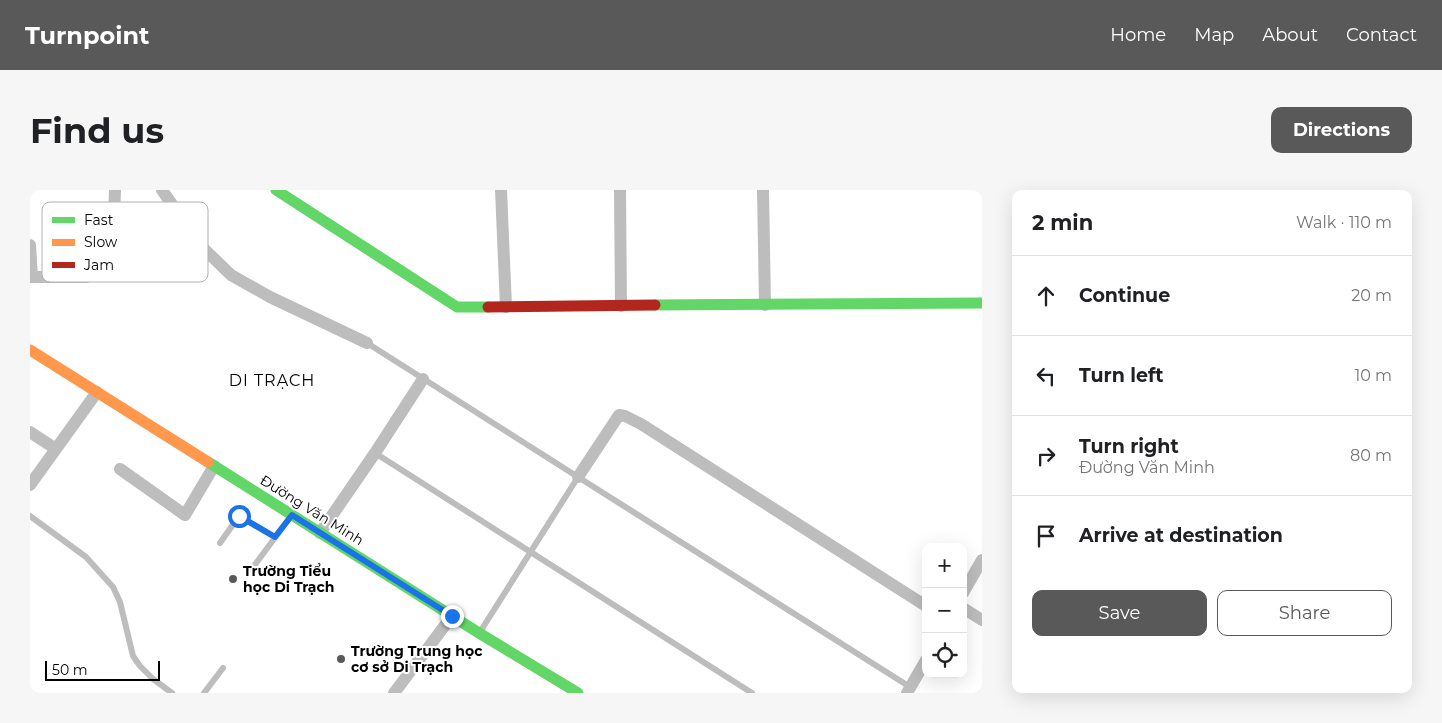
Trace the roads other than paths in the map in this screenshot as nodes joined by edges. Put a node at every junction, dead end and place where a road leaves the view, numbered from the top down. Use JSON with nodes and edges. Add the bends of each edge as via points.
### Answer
{"nodes":[{"id":1,"x":162,"y":190,"type":"edge"},
{"id":2,"x":276,"y":190,"type":"edge"},
{"id":3,"x":501,"y":190,"type":"edge"},
{"id":4,"x":620,"y":190,"type":"edge"},
{"id":5,"x":763,"y":190,"type":"edge"},
{"id":6,"x":170,"y":202,"type":"edge"},
{"id":7,"x":30,"y":245,"type":"edge"},
{"id":8,"x":208,"y":253,"type":"edge"},
{"id":9,"x":31,"y":277,"type":"edge"},
{"id":10,"x":982,"y":303,"type":"edge"},
{"id":11,"x":765,"y":305,"type":"junction"},
{"id":12,"x":621,"y":306,"type":"junction"},
{"id":13,"x":506,"y":307,"type":"junction"},
{"id":14,"x":367,"y":343,"type":"joint"},
{"id":15,"x":30,"y":350,"type":"edge"},
{"id":16,"x":423,"y":379,"type":"junction"},
{"id":17,"x":97,"y":392,"type":"junction"},
{"id":18,"x":30,"y":432,"type":"edge"},
{"id":19,"x":56,"y":449,"type":"junction"},
{"id":20,"x":375,"y":453,"type":"junction"},
{"id":21,"x":214,"y":466,"type":"junction"},
{"id":22,"x":120,"y":469,"type":"dead end"},
{"id":23,"x":578,"y":477,"type":"junction"},
{"id":24,"x":30,"y":485,"type":"edge"},
{"id":25,"x":292,"y":515,"type":"junction"},
{"id":26,"x":30,"y":516,"type":"edge"},
{"id":27,"x":320,"y":532,"type":"junction"},
{"id":28,"x":275,"y":537,"type":"junction"},
{"id":29,"x":220,"y":543,"type":"dead end"},
{"id":30,"x":531,"y":552,"type":"junction"},
{"id":31,"x":982,"y":560,"type":"edge"},
{"id":32,"x":251,"y":570,"type":"dead end"},
{"id":33,"x":966,"y":588,"type":"edge"},
{"id":34,"x":922,"y":603,"type":"edge"},
{"id":35,"x":967,"y":611,"type":"edge"},
{"id":36,"x":452,"y":616,"type":"junction"},
{"id":37,"x":982,"y":620,"type":"edge"},
{"id":38,"x":479,"y":633,"type":"junction"},
{"id":39,"x":922,"y":667,"type":"edge"},
{"id":40,"x":223,"y":668,"type":"dead end"},
{"id":41,"x":909,"y":690,"type":"edge"},
{"id":42,"x":172,"y":693,"type":"edge"},
{"id":43,"x":204,"y":693,"type":"edge"},
{"id":44,"x":394,"y":693,"type":"edge"},
{"id":45,"x":578,"y":693,"type":"edge"},
{"id":46,"x":752,"y":693,"type":"edge"}],
"edges":[{"from":1,"to":6,"type":"street"},
{"from":2,"to":13,"type":"street","via":[[457,307]]},
{"from":3,"to":13,"type":"street"},
{"from":4,"to":12,"type":"street"},
{"from":5,"to":11,"type":"street"},
{"from":7,"to":9,"type":"street"},
{"from":8,"to":14,"type":"street","via":[[231,275]]},
{"from":10,"to":11,"type":"street"},
{"from":11,"to":12,"type":"street"},
{"from":12,"to":13,"type":"street"},
{"from":14,"to":16,"type":"lane"},
{"from":15,"to":17,"type":"street","name":"Đường Văn Minh"},
{"from":16,"to":20,"type":"street"},
{"from":16,"to":23,"type":"lane"},
{"from":17,"to":19,"type":"street"},
{"from":17,"to":21,"type":"street","name":"Đường Văn Minh"},
{"from":18,"to":19,"type":"street"},
{"from":19,"to":24,"type":"street"},
{"from":20,"to":27,"type":"street"},
{"from":20,"to":30,"type":"lane"},
{"from":21,"to":22,"type":"street","via":[[185,515]]},
{"from":21,"to":25,"type":"street","name":"Đường Văn Minh"},
{"from":23,"to":30,"type":"lane"},
{"from":23,"to":34,"type":"street","via":[[619,415],[625,416]]},
{"from":23,"to":41,"type":"lane"},
{"from":25,"to":27,"type":"street","name":"Đường Văn Minh"},
{"from":25,"to":28,"type":"lane"},
{"from":26,"to":42,"type":"lane","via":[[86,557],[113,587],[120,602],[133,656]]},
{"from":27,"to":36,"type":"street","name":"Đường Văn Minh"},
{"from":28,"to":29,"type":"lane","via":[[239,516]]},
{"from":28,"to":32,"type":"lane"},
{"from":30,"to":38,"type":"lane"},
{"from":30,"to":46,"type":"lane"},
{"from":31,"to":33,"type":"street"},
{"from":35,"to":37,"type":"street"},
{"from":36,"to":38,"type":"street","name":"Đường Văn Minh"},
{"from":36,"to":44,"type":"street"},
{"from":38,"to":45,"type":"street","name":"Đường Văn Minh"},
{"from":39,"to":41,"type":"street"},
{"from":40,"to":43,"type":"lane"}]}
